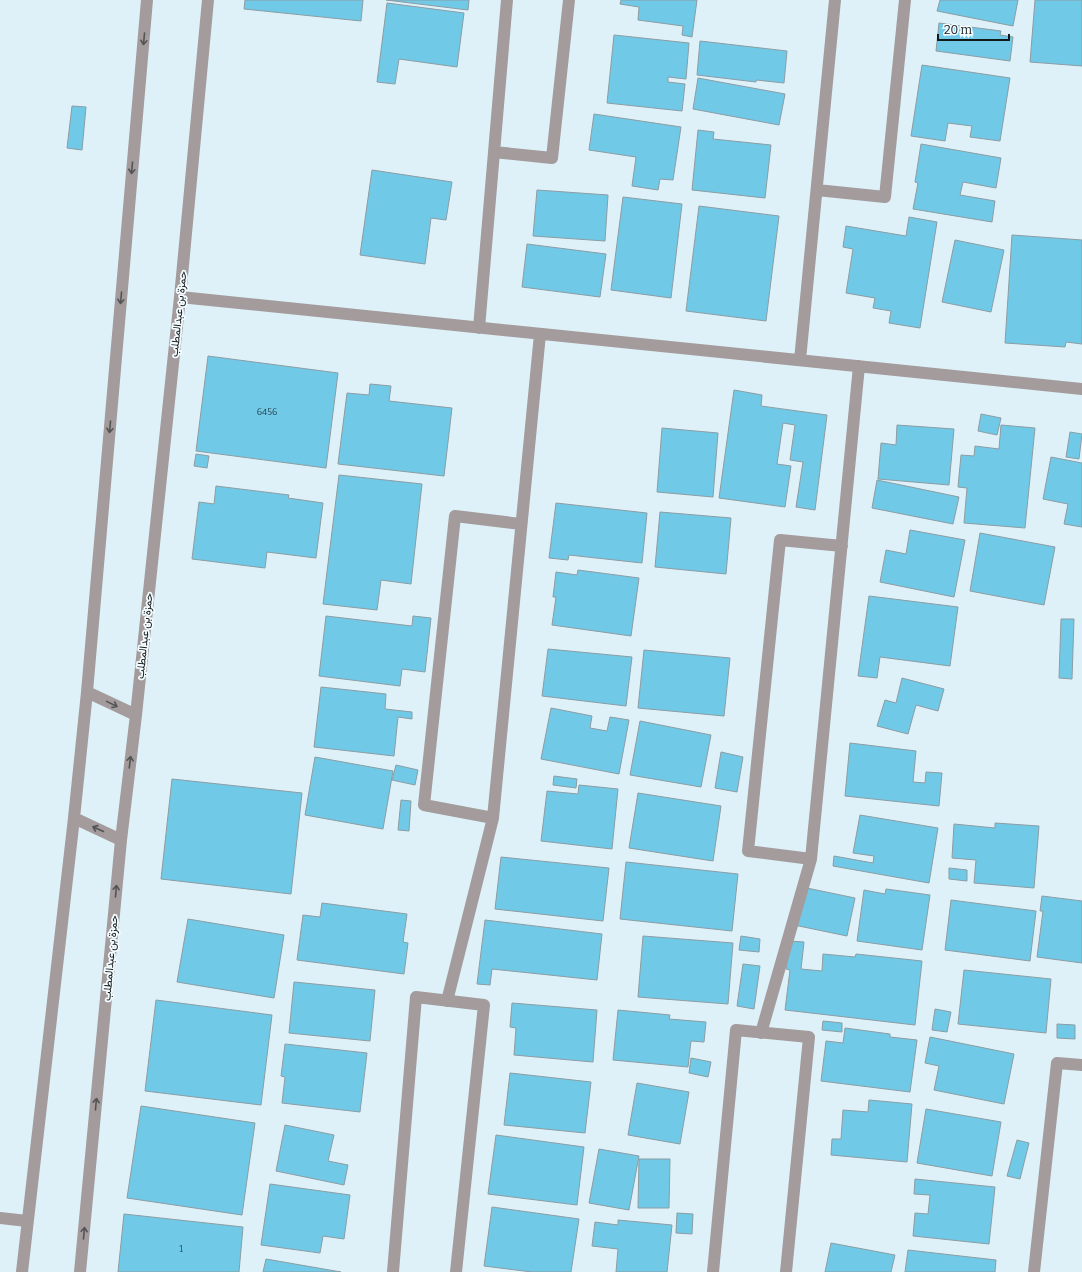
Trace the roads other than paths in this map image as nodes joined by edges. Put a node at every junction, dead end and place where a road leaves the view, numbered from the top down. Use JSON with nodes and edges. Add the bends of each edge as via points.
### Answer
{"nodes":[{"id":1,"x":147,"y":0,"type":"edge"},
{"id":2,"x":208,"y":0,"type":"edge"},
{"id":3,"x":507,"y":0,"type":"edge"},
{"id":4,"x":569,"y":0,"type":"edge"},
{"id":5,"x":835,"y":0,"type":"edge"},
{"id":6,"x":905,"y":0,"type":"edge"},
{"id":7,"x":494,"y":152,"type":"junction"},
{"id":8,"x":817,"y":190,"type":"junction"},
{"id":9,"x":180,"y":297,"type":"junction"},
{"id":10,"x":479,"y":328,"type":"junction"},
{"id":11,"x":540,"y":334,"type":"junction"},
{"id":12,"x":800,"y":360,"type":"junction"},
{"id":13,"x":860,"y":366,"type":"junction"},
{"id":14,"x":1082,"y":389,"type":"edge"},
{"id":15,"x":521,"y":524,"type":"junction"},
{"id":16,"x":842,"y":546,"type":"junction"},
{"id":17,"x":87,"y":692,"type":"junction"},
{"id":18,"x":136,"y":715,"type":"junction"},
{"id":19,"x":74,"y":818,"type":"junction"},
{"id":20,"x":493,"y":818,"type":"junction"},
{"id":21,"x":121,"y":840,"type":"junction"},
{"id":22,"x":811,"y":859,"type":"junction"},
{"id":23,"x":447,"y":1001,"type":"junction"},
{"id":24,"x":761,"y":1032,"type":"junction"},
{"id":25,"x":1082,"y":1065,"type":"edge"},
{"id":26,"x":0,"y":1218,"type":"edge"},
{"id":27,"x":27,"y":1221,"type":"junction"},
{"id":28,"x":22,"y":1272,"type":"edge"},
{"id":29,"x":80,"y":1272,"type":"edge"},
{"id":30,"x":393,"y":1272,"type":"edge"},
{"id":31,"x":456,"y":1272,"type":"edge"},
{"id":32,"x":714,"y":1272,"type":"edge"},
{"id":33,"x":786,"y":1272,"type":"edge"},
{"id":34,"x":1034,"y":1272,"type":"edge"}],
"edges":[{"from":1,"to":17,"type":"street","one_way":true},
{"from":2,"to":9,"type":"street","name":"حمزة بن عبدالمطلب"},
{"from":3,"to":7,"type":"street"},
{"from":4,"to":7,"type":"street","via":[[552,158]]},
{"from":5,"to":8,"type":"street"},
{"from":6,"to":8,"type":"street","via":[[885,197]]},
{"from":7,"to":10,"type":"street"},
{"from":8,"to":12,"type":"street"},
{"from":9,"to":10,"type":"street"},
{"from":9,"to":18,"type":"street","name":"حمزة بن عبدالمطلب"},
{"from":10,"to":11,"type":"street"},
{"from":11,"to":12,"type":"street"},
{"from":11,"to":15,"type":"street"},
{"from":12,"to":13,"type":"street"},
{"from":13,"to":14,"type":"street"},
{"from":13,"to":16,"type":"street"},
{"from":15,"to":20,"type":"street"},
{"from":15,"to":20,"type":"street","via":[[455,516],[424,805]]},
{"from":16,"to":22,"type":"street"},
{"from":16,"to":22,"type":"street","via":[[780,540],[748,851]]},
{"from":17,"to":18,"type":"street","one_way":true},
{"from":17,"to":19,"type":"street"},
{"from":21,"to":18,"type":"street","name":"حمزة بن عبدالمطلب","one_way":true},
{"from":21,"to":19,"type":"street","one_way":true},
{"from":19,"to":27,"type":"street"},
{"from":20,"to":23,"type":"street"},
{"from":29,"to":21,"type":"street","name":"حمزة بن عبدالمطلب","one_way":true},
{"from":22,"to":24,"type":"street"},
{"from":23,"to":30,"type":"street","via":[[416,997]]},
{"from":23,"to":31,"type":"street","via":[[484,1005]]},
{"from":24,"to":32,"type":"street","via":[[736,1030]]},
{"from":24,"to":33,"type":"street","via":[[809,1037]]},
{"from":25,"to":34,"type":"street","via":[[1057,1063]]},
{"from":26,"to":27,"type":"street"},
{"from":27,"to":28,"type":"street"}]}
